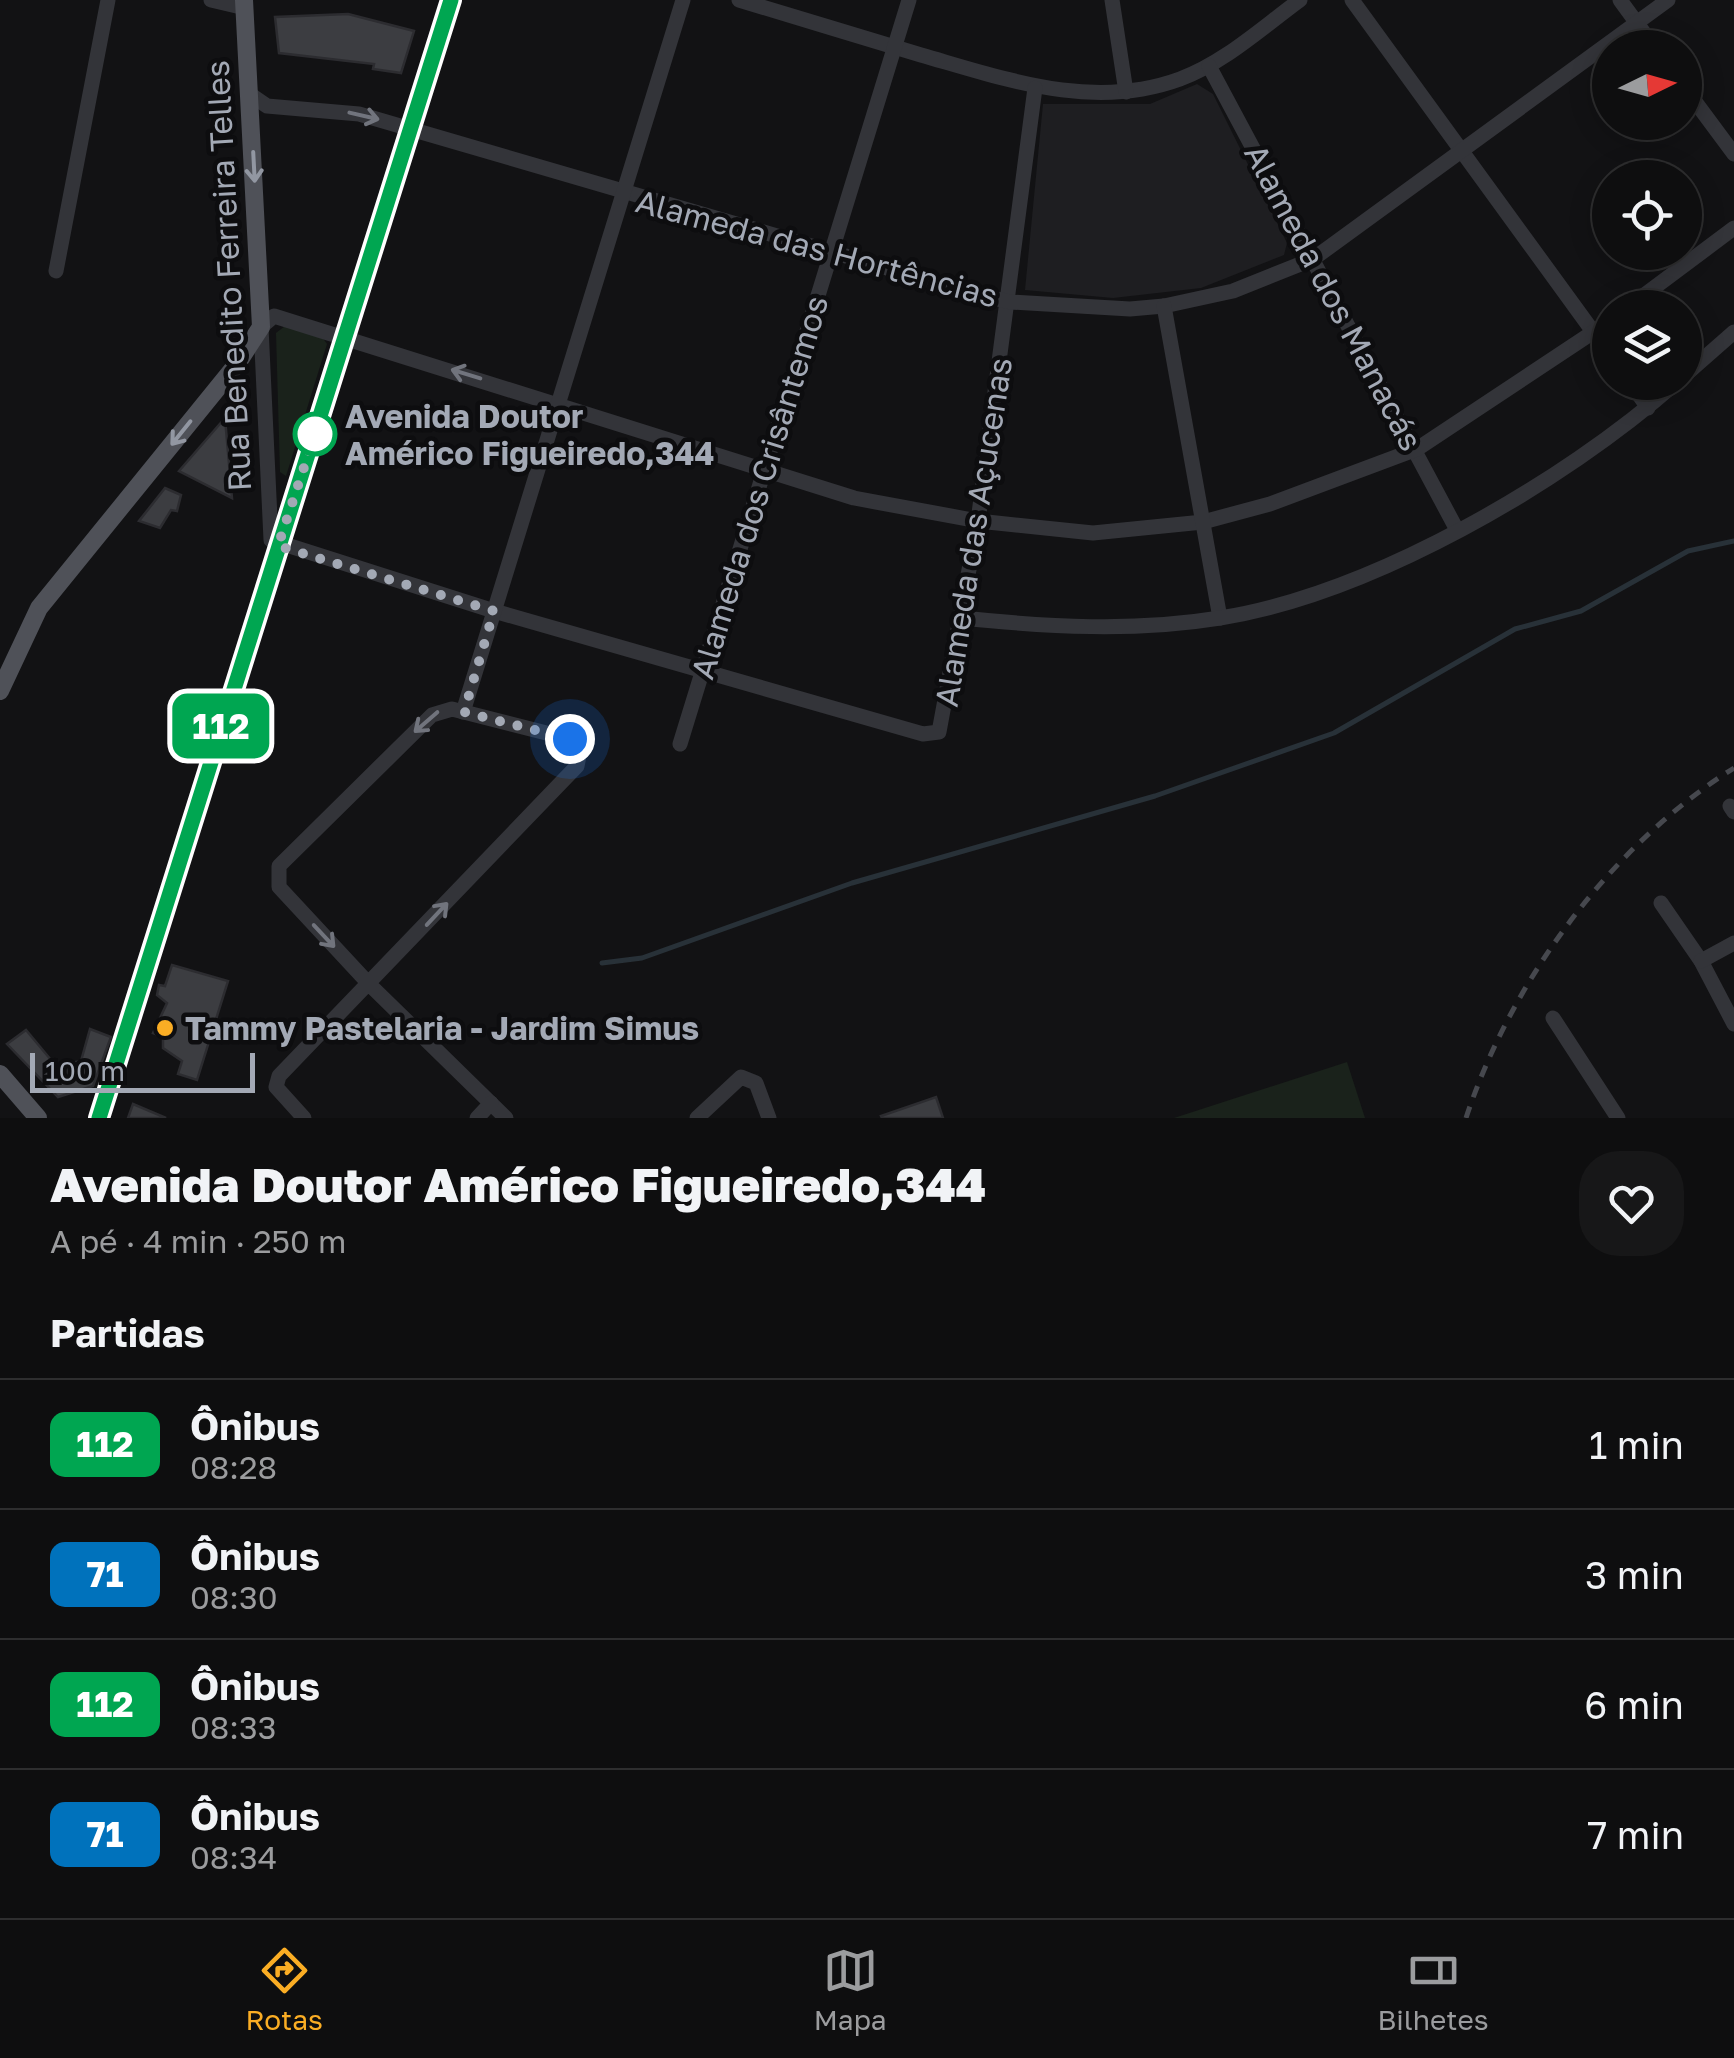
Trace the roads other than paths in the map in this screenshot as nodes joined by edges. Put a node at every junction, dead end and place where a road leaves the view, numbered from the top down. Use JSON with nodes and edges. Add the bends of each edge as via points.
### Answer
{"nodes":[{"id":1,"x":108,"y":0,"type":"edge"},
{"id":2,"x":210,"y":0,"type":"edge"},
{"id":3,"x":451,"y":0,"type":"edge"},
{"id":4,"x":683,"y":0,"type":"edge"},
{"id":5,"x":739,"y":0,"type":"edge"},
{"id":6,"x":909,"y":0,"type":"edge"},
{"id":7,"x":1112,"y":0,"type":"edge"},
{"id":8,"x":1300,"y":0,"type":"edge"},
{"id":9,"x":1352,"y":0,"type":"edge"},
{"id":10,"x":1620,"y":0,"type":"edge"},
{"id":11,"x":1668,"y":0,"type":"edge"},
{"id":12,"x":245,"y":4,"type":"edge"},
{"id":13,"x":1636,"y":22,"type":"junction"},
{"id":14,"x":1642,"y":30,"type":"edge"},
{"id":15,"x":894,"y":47,"type":"junction"},
{"id":16,"x":1209,"y":66,"type":"junction"},
{"id":17,"x":1036,"y":88,"type":"junction"},
{"id":18,"x":1126,"y":92,"type":"junction"},
{"id":19,"x":251,"y":95,"type":"junction"},
{"id":20,"x":1702,"y":111,"type":"edge"},
{"id":21,"x":410,"y":129,"type":"junction"},
{"id":22,"x":1462,"y":153,"type":"junction"},
{"id":23,"x":1734,"y":154,"type":"edge"},
{"id":24,"x":624,"y":195,"type":"junction"},
{"id":25,"x":1734,"y":228,"type":"edge"},
{"id":26,"x":830,"y":254,"type":"junction"},
{"id":27,"x":1313,"y":259,"type":"junction"},
{"id":28,"x":56,"y":271,"type":"dead end"},
{"id":29,"x":1652,"y":290,"type":"edge"},
{"id":30,"x":1010,"y":302,"type":"junction"},
{"id":31,"x":1164,"y":306,"type":"junction"},
{"id":32,"x":261,"y":327,"type":"junction"},
{"id":33,"x":1592,"y":329,"type":"edge"},
{"id":34,"x":1734,"y":332,"type":"edge"},
{"id":35,"x":1592,"y":333,"type":"edge"},
{"id":36,"x":346,"y":337,"type":"junction"},
{"id":37,"x":1702,"y":361,"type":"edge"},
{"id":38,"x":1642,"y":400,"type":"edge"},
{"id":39,"x":1657,"y":400,"type":"edge"},
{"id":40,"x":559,"y":402,"type":"junction"},
{"id":41,"x":1648,"y":408,"type":"junction"},
{"id":42,"x":1417,"y":449,"type":"junction"},
{"id":43,"x":764,"y":468,"type":"junction"},
{"id":44,"x":978,"y":521,"type":"junction"},
{"id":45,"x":1203,"y":522,"type":"junction"},
{"id":46,"x":1457,"y":530,"type":"junction"},
{"id":47,"x":278,"y":546,"type":"junction"},
{"id":48,"x":494,"y":611,"type":"junction"},
{"id":49,"x":962,"y":618,"type":"junction"},
{"id":50,"x":1220,"y":618,"type":"junction"},
{"id":51,"x":702,"y":672,"type":"junction"},
{"id":52,"x":0,"y":691,"type":"edge"},
{"id":53,"x":464,"y":712,"type":"junction"},
{"id":54,"x":680,"y":744,"type":"dead end"},
{"id":55,"x":1661,"y":902,"type":"dead end"},
{"id":56,"x":1734,"y":943,"type":"edge"},
{"id":57,"x":1701,"y":962,"type":"junction"},
{"id":58,"x":370,"y":986,"type":"junction"},
{"id":59,"x":1552,"y":1018,"type":"dead end"},
{"id":60,"x":1734,"y":1024,"type":"edge"},
{"id":61,"x":0,"y":1074,"type":"edge"},
{"id":62,"x":492,"y":1103,"type":"junction"},
{"id":63,"x":38,"y":1118,"type":"edge"},
{"id":64,"x":99,"y":1118,"type":"edge"},
{"id":65,"x":304,"y":1118,"type":"edge"},
{"id":66,"x":478,"y":1118,"type":"edge"},
{"id":67,"x":506,"y":1118,"type":"edge"},
{"id":68,"x":696,"y":1118,"type":"edge"},
{"id":69,"x":769,"y":1118,"type":"edge"},
{"id":70,"x":1618,"y":1118,"type":"edge"}],
"edges":[{"from":1,"to":28,"type":"street"},
{"from":2,"to":12,"type":"street"},
{"from":3,"to":21,"type":"main road"},
{"from":4,"to":24,"type":"street"},
{"from":5,"to":15,"type":"street"},
{"from":6,"to":15,"type":"street","name":"Alameda dos Crisântemos"},
{"from":7,"to":18,"type":"street"},
{"from":8,"to":16,"type":"street"},
{"from":9,"to":22,"type":"street"},
{"from":10,"to":13,"type":"street"},
{"from":11,"to":13,"type":"street","name":"Alameda das Hortências"},
{"from":12,"to":19,"type":"main road","name":"Rua Benedito Ferreira Telles"},
{"from":13,"to":14,"type":"street"},
{"from":13,"to":22,"type":"street","name":"Alameda das Hortências"},
{"from":15,"to":17,"type":"street"},
{"from":15,"to":26,"type":"street","name":"Alameda dos Crisântemos"},
{"from":16,"to":18,"type":"street"},
{"from":16,"to":27,"type":"street","name":"Alameda dos Manacás"},
{"from":17,"to":18,"type":"street"},
{"from":17,"to":30,"type":"street","name":"Alameda das Açucenas"},
{"from":19,"to":21,"type":"street","name":"Alameda das Hortências","one_way":true,"via":[[267,106],[359,114]]},
{"from":19,"to":32,"type":"main road","name":"Rua Benedito Ferreira Telles","one_way":true},
{"from":20,"to":23,"type":"street"},
{"from":21,"to":24,"type":"street","name":"Alameda das Hortências"},
{"from":21,"to":36,"type":"main road"},
{"from":22,"to":27,"type":"street","name":"Alameda das Hortências"},
{"from":22,"to":33,"type":"street"},
{"from":24,"to":26,"type":"street","name":"Alameda das Hortências"},
{"from":24,"to":40,"type":"street"},
{"from":25,"to":29,"type":"street"},
{"from":26,"to":30,"type":"street","name":"Alameda das Hortências"},
{"from":26,"to":43,"type":"street","name":"Alameda dos Crisântemos"},
{"from":27,"to":31,"type":"street","name":"Alameda das Hortências","via":[[1233,291]]},
{"from":27,"to":42,"type":"street","name":"Alameda dos Manacás"},
{"from":30,"to":31,"type":"street","name":"Alameda das Hortências"},
{"from":30,"to":44,"type":"street","name":"Alameda das Açucenas"},
{"from":31,"to":45,"type":"street"},
{"from":32,"to":36,"type":"street","via":[[283,317]]},
{"from":32,"to":47,"type":"street","name":"Rua Benedito Ferreira Telles","via":[[270,536]]},
{"from":32,"to":52,"type":"main road","one_way":true,"via":[[39,608]]},
{"from":34,"to":37,"type":"street"},
{"from":35,"to":42,"type":"street"},
{"from":40,"to":36,"type":"street","one_way":true},
{"from":36,"to":47,"type":"main road"},
{"from":38,"to":41,"type":"street"},
{"from":39,"to":41,"type":"street"},
{"from":40,"to":43,"type":"street"},
{"from":40,"to":48,"type":"street"},
{"from":41,"to":46,"type":"street"},
{"from":42,"to":45,"type":"street"},
{"from":42,"to":46,"type":"street","name":"Alameda dos Manacás"},
{"from":43,"to":44,"type":"street","via":[[854,498]]},
{"from":43,"to":51,"type":"street","name":"Alameda dos Crisântemos"},
{"from":44,"to":45,"type":"street","via":[[1093,532]]},
{"from":44,"to":49,"type":"street","name":"Alameda das Açucenas"},
{"from":45,"to":50,"type":"street"},
{"from":46,"to":50,"type":"street","via":[[1322,594]]},
{"from":47,"to":48,"type":"street"},
{"from":47,"to":64,"type":"main road"},
{"from":48,"to":51,"type":"street"},
{"from":48,"to":53,"type":"street"},
{"from":49,"to":50,"type":"street","via":[[1079,629]]},
{"from":49,"to":51,"type":"street","name":"Alameda das Açucenas","via":[[942,725],[934,734]]},
{"from":51,"to":54,"type":"street","name":"Alameda dos Crisântemos"},
{"from":53,"to":58,"type":"street","one_way":true,"via":[[432,714],[280,866],[279,887]]},
{"from":58,"to":53,"type":"street","one_way":true,"via":[[578,766],[580,751],[570,739]]},
{"from":55,"to":57,"type":"street"},
{"from":56,"to":57,"type":"street"},
{"from":57,"to":60,"type":"street"},
{"from":58,"to":62,"type":"street"},
{"from":58,"to":65,"type":"street","via":[[278,1076],[276,1087]]},
{"from":59,"to":70,"type":"street"},
{"from":61,"to":63,"type":"main road"},
{"from":62,"to":66,"type":"street"},
{"from":62,"to":67,"type":"street"},
{"from":68,"to":69,"type":"street","via":[[741,1077],[756,1084]]}]}
